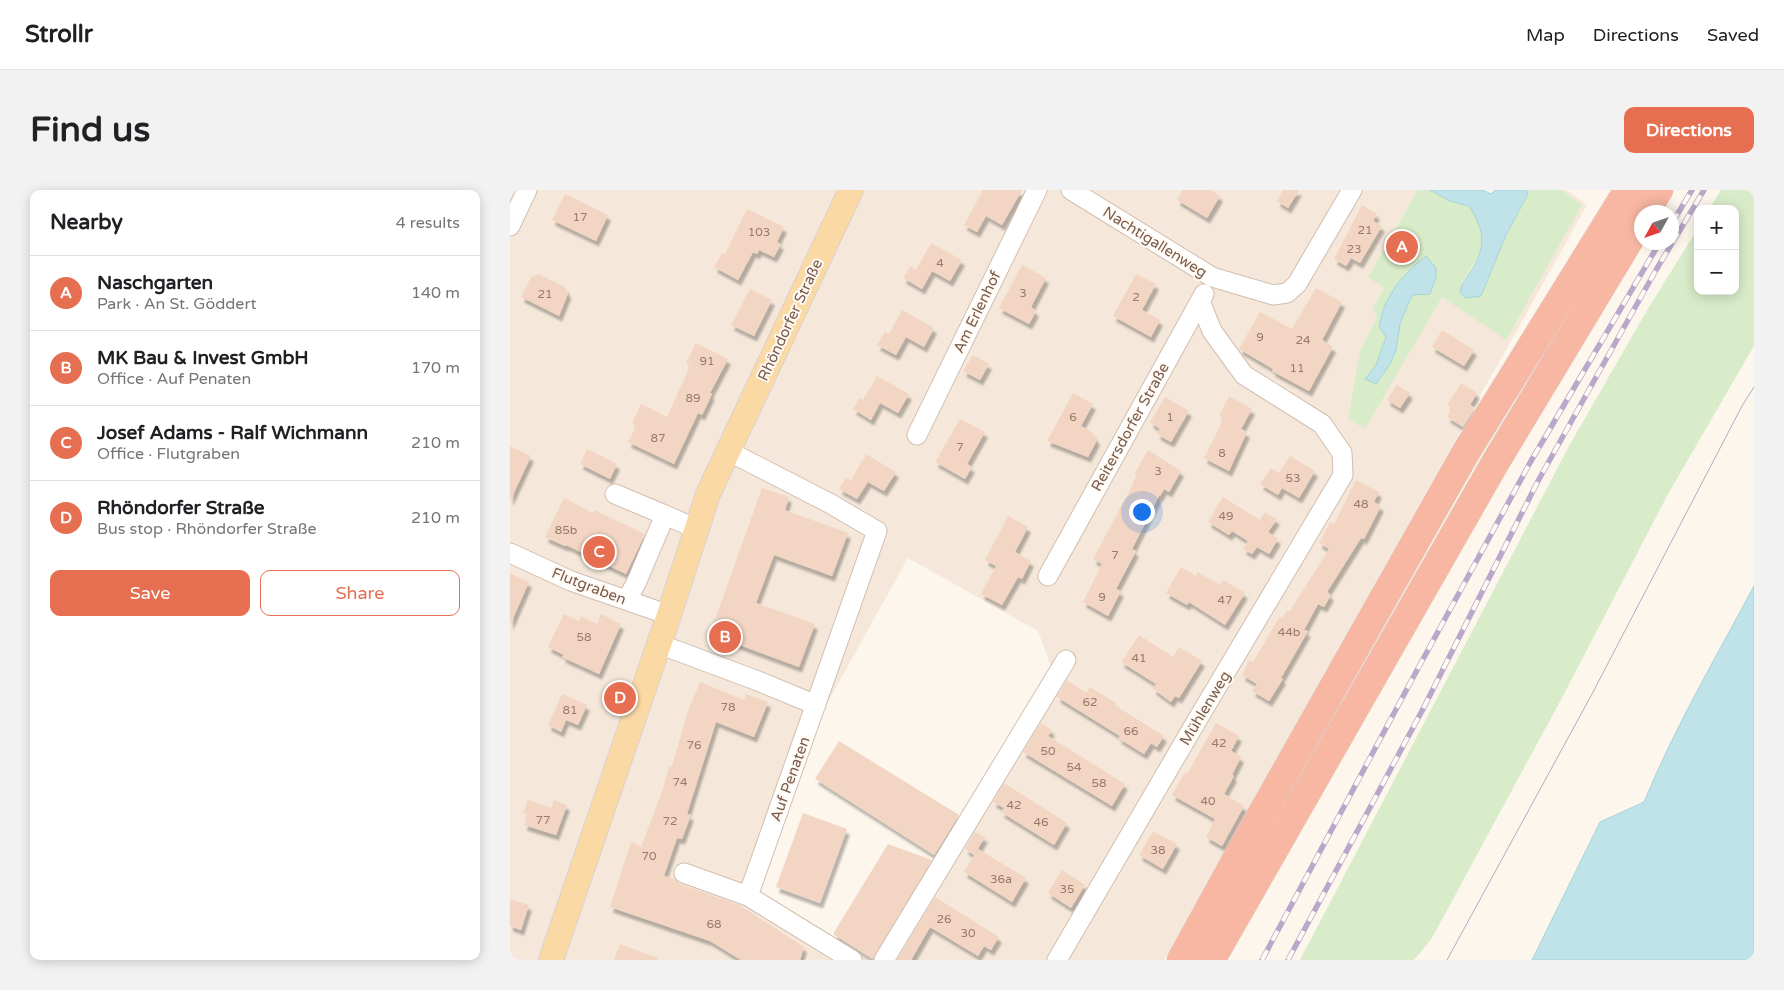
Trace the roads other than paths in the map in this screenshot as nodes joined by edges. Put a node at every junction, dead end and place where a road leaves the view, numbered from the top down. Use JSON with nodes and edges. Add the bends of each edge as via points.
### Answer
{"nodes":[{"id":1,"x":526,"y":190,"type":"edge"},
{"id":2,"x":851,"y":190,"type":"edge"},
{"id":3,"x":1037,"y":190,"type":"edge"},
{"id":4,"x":1072,"y":190,"type":"edge"},
{"id":5,"x":1352,"y":190,"type":"edge"},
{"id":6,"x":1628,"y":190,"type":"edge"},
{"id":7,"x":1659,"y":190,"type":"edge"},
{"id":8,"x":1650,"y":205,"type":"edge"},
{"id":9,"x":510,"y":226,"type":"edge"},
{"id":10,"x":1634,"y":232,"type":"edge"},
{"id":11,"x":1212,"y":277,"type":"junction"},
{"id":12,"x":1200,"y":301,"type":"junction"},
{"id":13,"x":917,"y":434,"type":"dead end"},
{"id":14,"x":728,"y":451,"type":"junction"},
{"id":15,"x":1342,"y":453,"type":"joint"},
{"id":16,"x":615,"y":494,"type":"dead end"},
{"id":17,"x":664,"y":515,"type":"junction"},
{"id":18,"x":698,"y":528,"type":"junction"},
{"id":19,"x":510,"y":553,"type":"edge"},
{"id":20,"x":1048,"y":576,"type":"dead end"},
{"id":21,"x":627,"y":600,"type":"junction"},
{"id":22,"x":669,"y":615,"type":"junction"},
{"id":23,"x":660,"y":644,"type":"junction"},
{"id":24,"x":1066,"y":660,"type":"dead end"},
{"id":25,"x":816,"y":705,"type":"junction"},
{"id":26,"x":684,"y":873,"type":"dead end"},
{"id":27,"x":748,"y":896,"type":"junction"},
{"id":28,"x":551,"y":960,"type":"edge"},
{"id":29,"x":852,"y":960,"type":"edge"},
{"id":30,"x":884,"y":960,"type":"edge"},
{"id":31,"x":1057,"y":960,"type":"edge"},
{"id":32,"x":1181,"y":960,"type":"edge"},
{"id":33,"x":1211,"y":960,"type":"edge"}],
"edges":[{"from":1,"to":9,"type":"street"},
{"from":2,"to":14,"type":"main road","name":"Rhöndorfer Straße"},
{"from":3,"to":13,"type":"street","name":"Am Erlenhof"},
{"from":4,"to":11,"type":"street","name":"Nachtigallenweg"},
{"from":5,"to":11,"type":"street","name":"Nachtigallenweg","via":[[1298,284],[1288,293],[1273,295]]},
{"from":6,"to":32,"type":"highway","via":[[1466,452]]},
{"from":7,"to":8,"type":"highway"},
{"from":10,"to":33,"type":"highway","via":[[1495,463]]},
{"from":11,"to":12,"type":"street","name":"Reitersdorfer Straße"},
{"from":12,"to":15,"type":"street","name":"Nachtigallenweg","via":[[1212,331],[1244,375],[1322,424]]},
{"from":12,"to":20,"type":"street","name":"Reitersdorfer Straße"},
{"from":14,"to":18,"type":"main road","name":"Rhöndorfer Straße","via":[[708,494]]},
{"from":14,"to":25,"type":"street","name":"Auf Penaten","via":[[877,531]]},
{"from":15,"to":31,"type":"street","name":"Mühlenweg","via":[[1343,475]]},
{"from":16,"to":17,"type":"street"},
{"from":17,"to":18,"type":"street"},
{"from":17,"to":21,"type":"street"},
{"from":18,"to":22,"type":"main road","name":"Rhöndorfer Straße"},
{"from":19,"to":21,"type":"street","name":"Flutgraben","via":[[571,581]]},
{"from":21,"to":22,"type":"street","name":"Flutgraben"},
{"from":22,"to":23,"type":"main road","name":"Rhöndorfer Straße"},
{"from":23,"to":25,"type":"street"},
{"from":23,"to":28,"type":"main road","name":"Rhöndorfer Straße"},
{"from":24,"to":30,"type":"street"},
{"from":25,"to":27,"type":"street","name":"Auf Penaten"},
{"from":26,"to":27,"type":"street"},
{"from":27,"to":29,"type":"street"}]}
